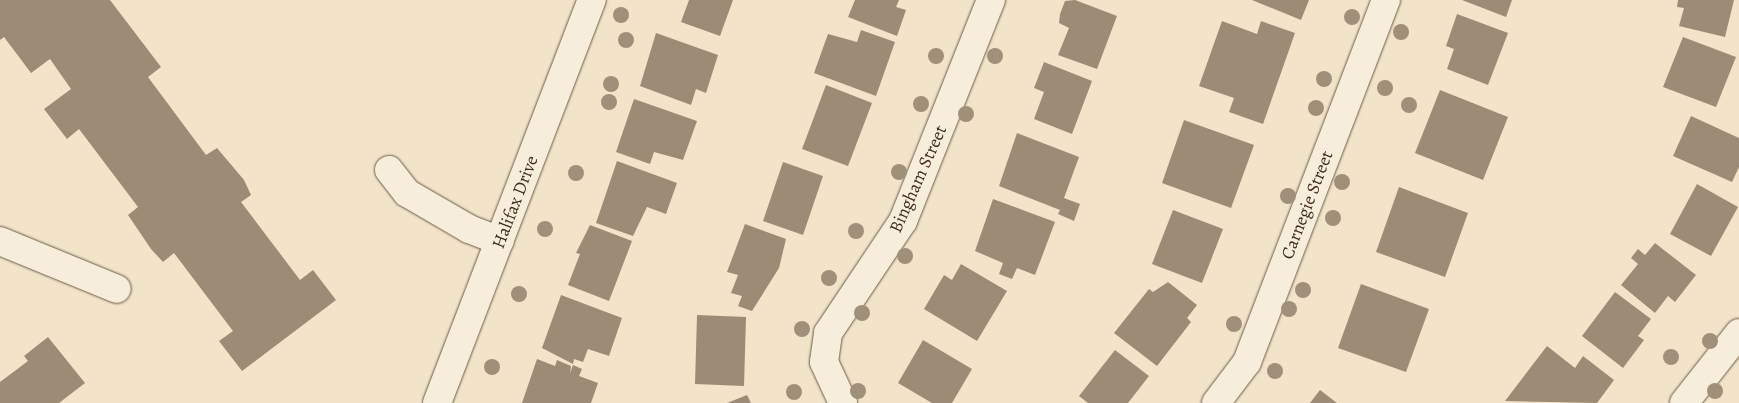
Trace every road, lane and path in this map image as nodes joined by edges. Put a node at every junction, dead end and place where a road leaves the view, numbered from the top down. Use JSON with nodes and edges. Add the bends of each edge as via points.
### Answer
{"nodes":[{"id":1,"x":592,"y":0,"type":"edge"},
{"id":2,"x":991,"y":0,"type":"edge"},
{"id":3,"x":1386,"y":0,"type":"edge"},
{"id":4,"x":389,"y":170,"type":"dead end"},
{"id":5,"x":500,"y":241,"type":"junction"},
{"id":6,"x":0,"y":242,"type":"edge"},
{"id":7,"x":117,"y":288,"type":"dead end"},
{"id":8,"x":1739,"y":333,"type":"edge"},
{"id":9,"x":437,"y":403,"type":"edge"},
{"id":10,"x":843,"y":403,"type":"edge"},
{"id":11,"x":1216,"y":403,"type":"edge"},
{"id":12,"x":1684,"y":403,"type":"edge"}],
"edges":[{"from":1,"to":5,"type":"street","name":"Halifax Drive"},
{"from":2,"to":10,"type":"street","name":"Bingham Street","via":[[903,221],[828,333],[824,362]]},
{"from":3,"to":11,"type":"street","name":"Carnegie Street","via":[[1247,362]]},
{"from":4,"to":5,"type":"street","via":[[407,193],[469,229]]},
{"from":5,"to":9,"type":"street","name":"Halifax Drive"},
{"from":6,"to":7,"type":"street"},
{"from":8,"to":12,"type":"street"}]}
